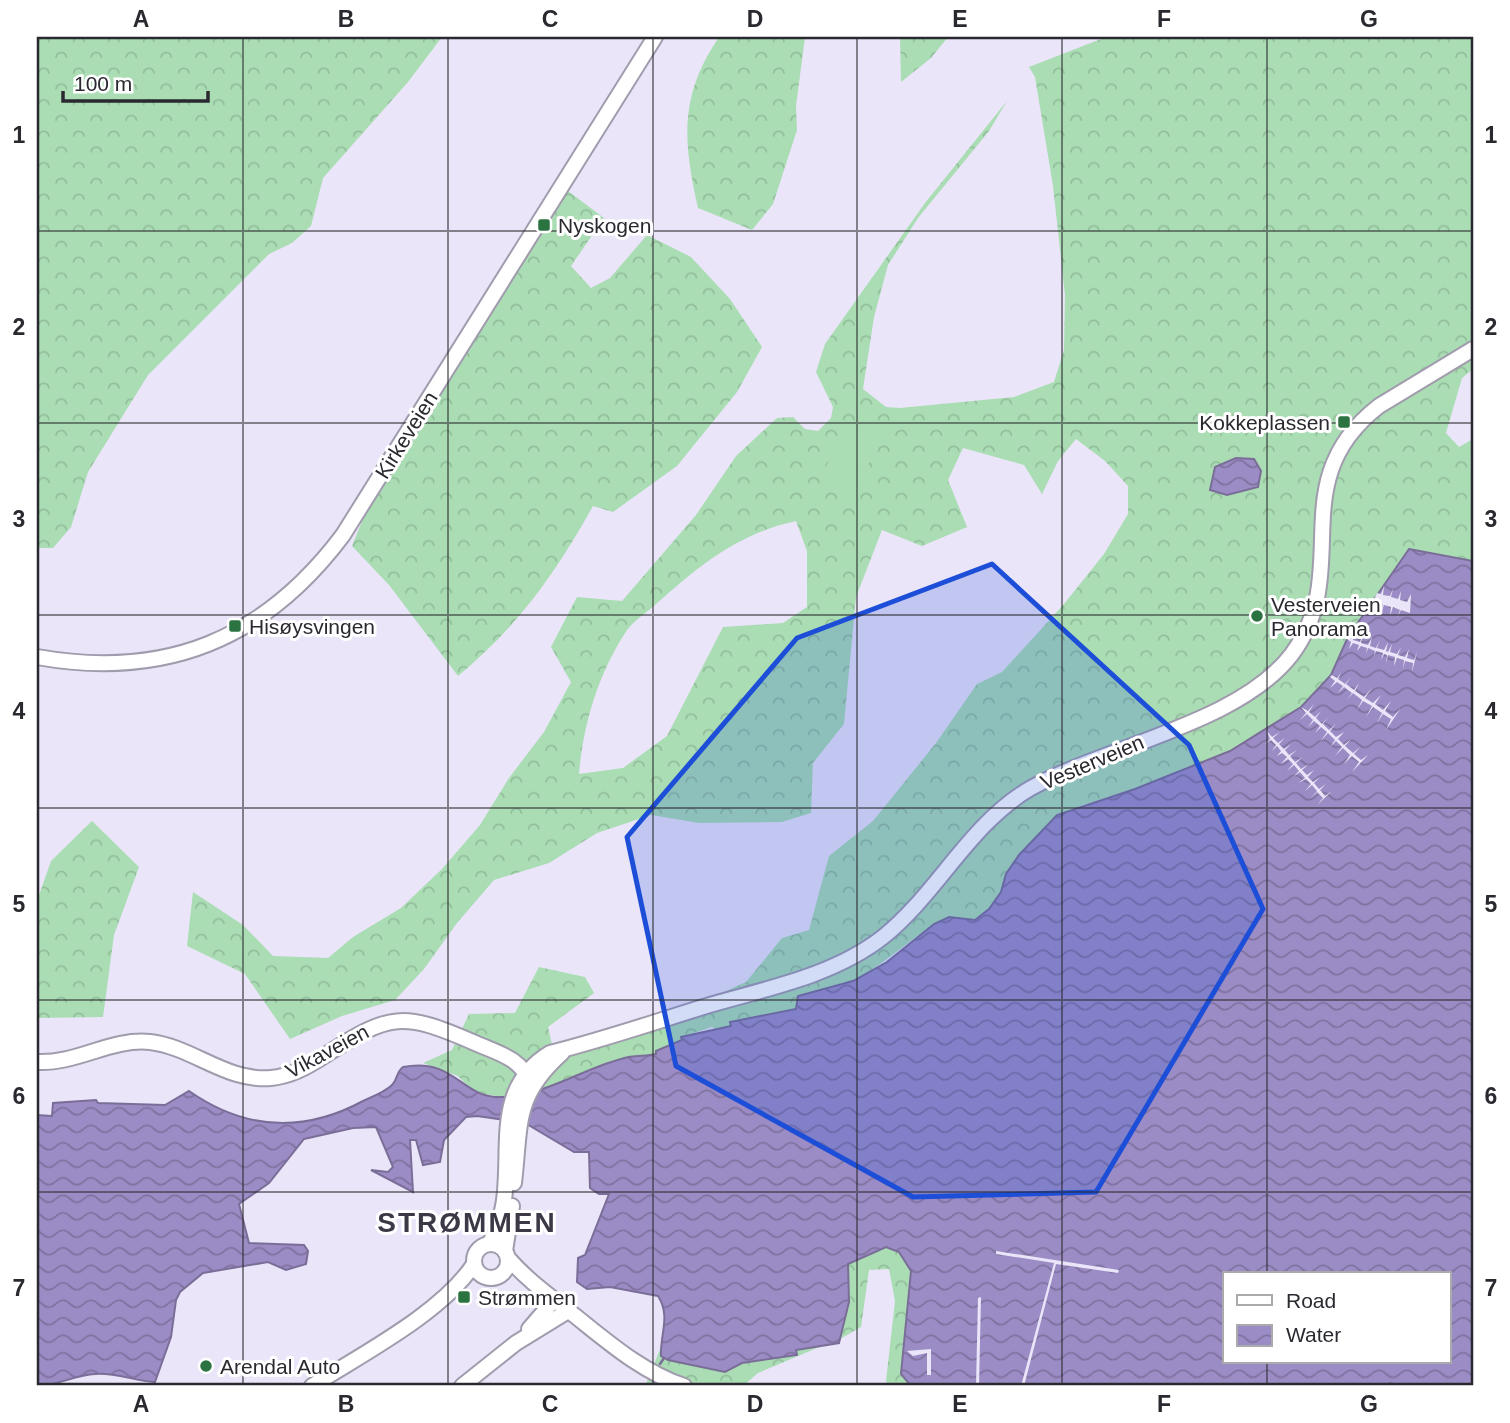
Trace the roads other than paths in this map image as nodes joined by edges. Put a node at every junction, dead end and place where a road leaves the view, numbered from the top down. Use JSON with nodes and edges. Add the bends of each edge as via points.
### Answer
{"nodes":[{"id":1,"x":655,"y":37,"type":"edge"},
{"id":2,"x":1473,"y":349,"type":"edge"},
{"id":3,"x":37,"y":657,"type":"edge"},
{"id":4,"x":37,"y":1062,"type":"edge"},
{"id":5,"x":524,"y":1083,"type":"junction"},
{"id":6,"x":514,"y":1126,"type":"junction"},
{"id":7,"x":489,"y":1244,"type":"junction"},
{"id":8,"x":506,"y":1255,"type":"junction"},
{"id":9,"x":474,"y":1264,"type":"junction"},
{"id":10,"x":493,"y":1277,"type":"junction"},
{"id":11,"x":539,"y":1289,"type":"junction"},
{"id":12,"x":552,"y":1302,"type":"junction"},
{"id":13,"x":432,"y":1308,"type":"junction"},
{"id":14,"x":566,"y":1312,"type":"junction"},
{"id":15,"x":516,"y":1343,"type":"junction"},
{"id":16,"x":313,"y":1386,"type":"edge"},
{"id":17,"x":462,"y":1386,"type":"edge"},
{"id":18,"x":684,"y":1386,"type":"edge"}],
"edges":[{"from":1,"to":3,"type":"main road","name":"Kirkeveien","via":[[365,501],[301,585],[257,620],[179,654],[126,664]]},
{"from":2,"to":5,"type":"main road","name":"Vesterveien","via":[[1379,406],[1341,447],[1327,478],[1321,509],[1322,569],[1317,603],[1291,655],[1259,687],[1221,708],[1027,790],[987,826],[910,912],[849,959],[769,988],[550,1053]]},
{"from":4,"to":5,"type":"main road","name":"Vikaveien","via":[[74,1058],[126,1042],[150,1042],[171,1046],[232,1074],[274,1078],[307,1067],[376,1025],[400,1019],[427,1022],[495,1051]]},
{"from":5,"to":6,"type":"main road"},
{"from":6,"to":7,"type":"main road","via":[[503,1211]]},
{"from":6,"to":8,"type":"main road"},
{"from":7,"to":8,"type":"main road"},
{"from":7,"to":9,"type":"main road","via":[[476,1253]]},
{"from":8,"to":10,"type":"main road","via":[[507,1269]]},
{"from":8,"to":11,"type":"main road"},
{"from":9,"to":10,"type":"main road","via":[[479,1273]]},
{"from":9,"to":13,"type":"main road","via":[[460,1285]]},
{"from":10,"to":11,"type":"main road"},
{"from":10,"to":13,"type":"main road"},
{"from":11,"to":12,"type":"main road"},
{"from":12,"to":14,"type":"main road"},
{"from":12,"to":15,"type":"main road"},
{"from":13,"to":16,"type":"main road"},
{"from":14,"to":15,"type":"main road"},
{"from":14,"to":18,"type":"main road","via":[[640,1365]]},
{"from":15,"to":17,"type":"main road"}]}
